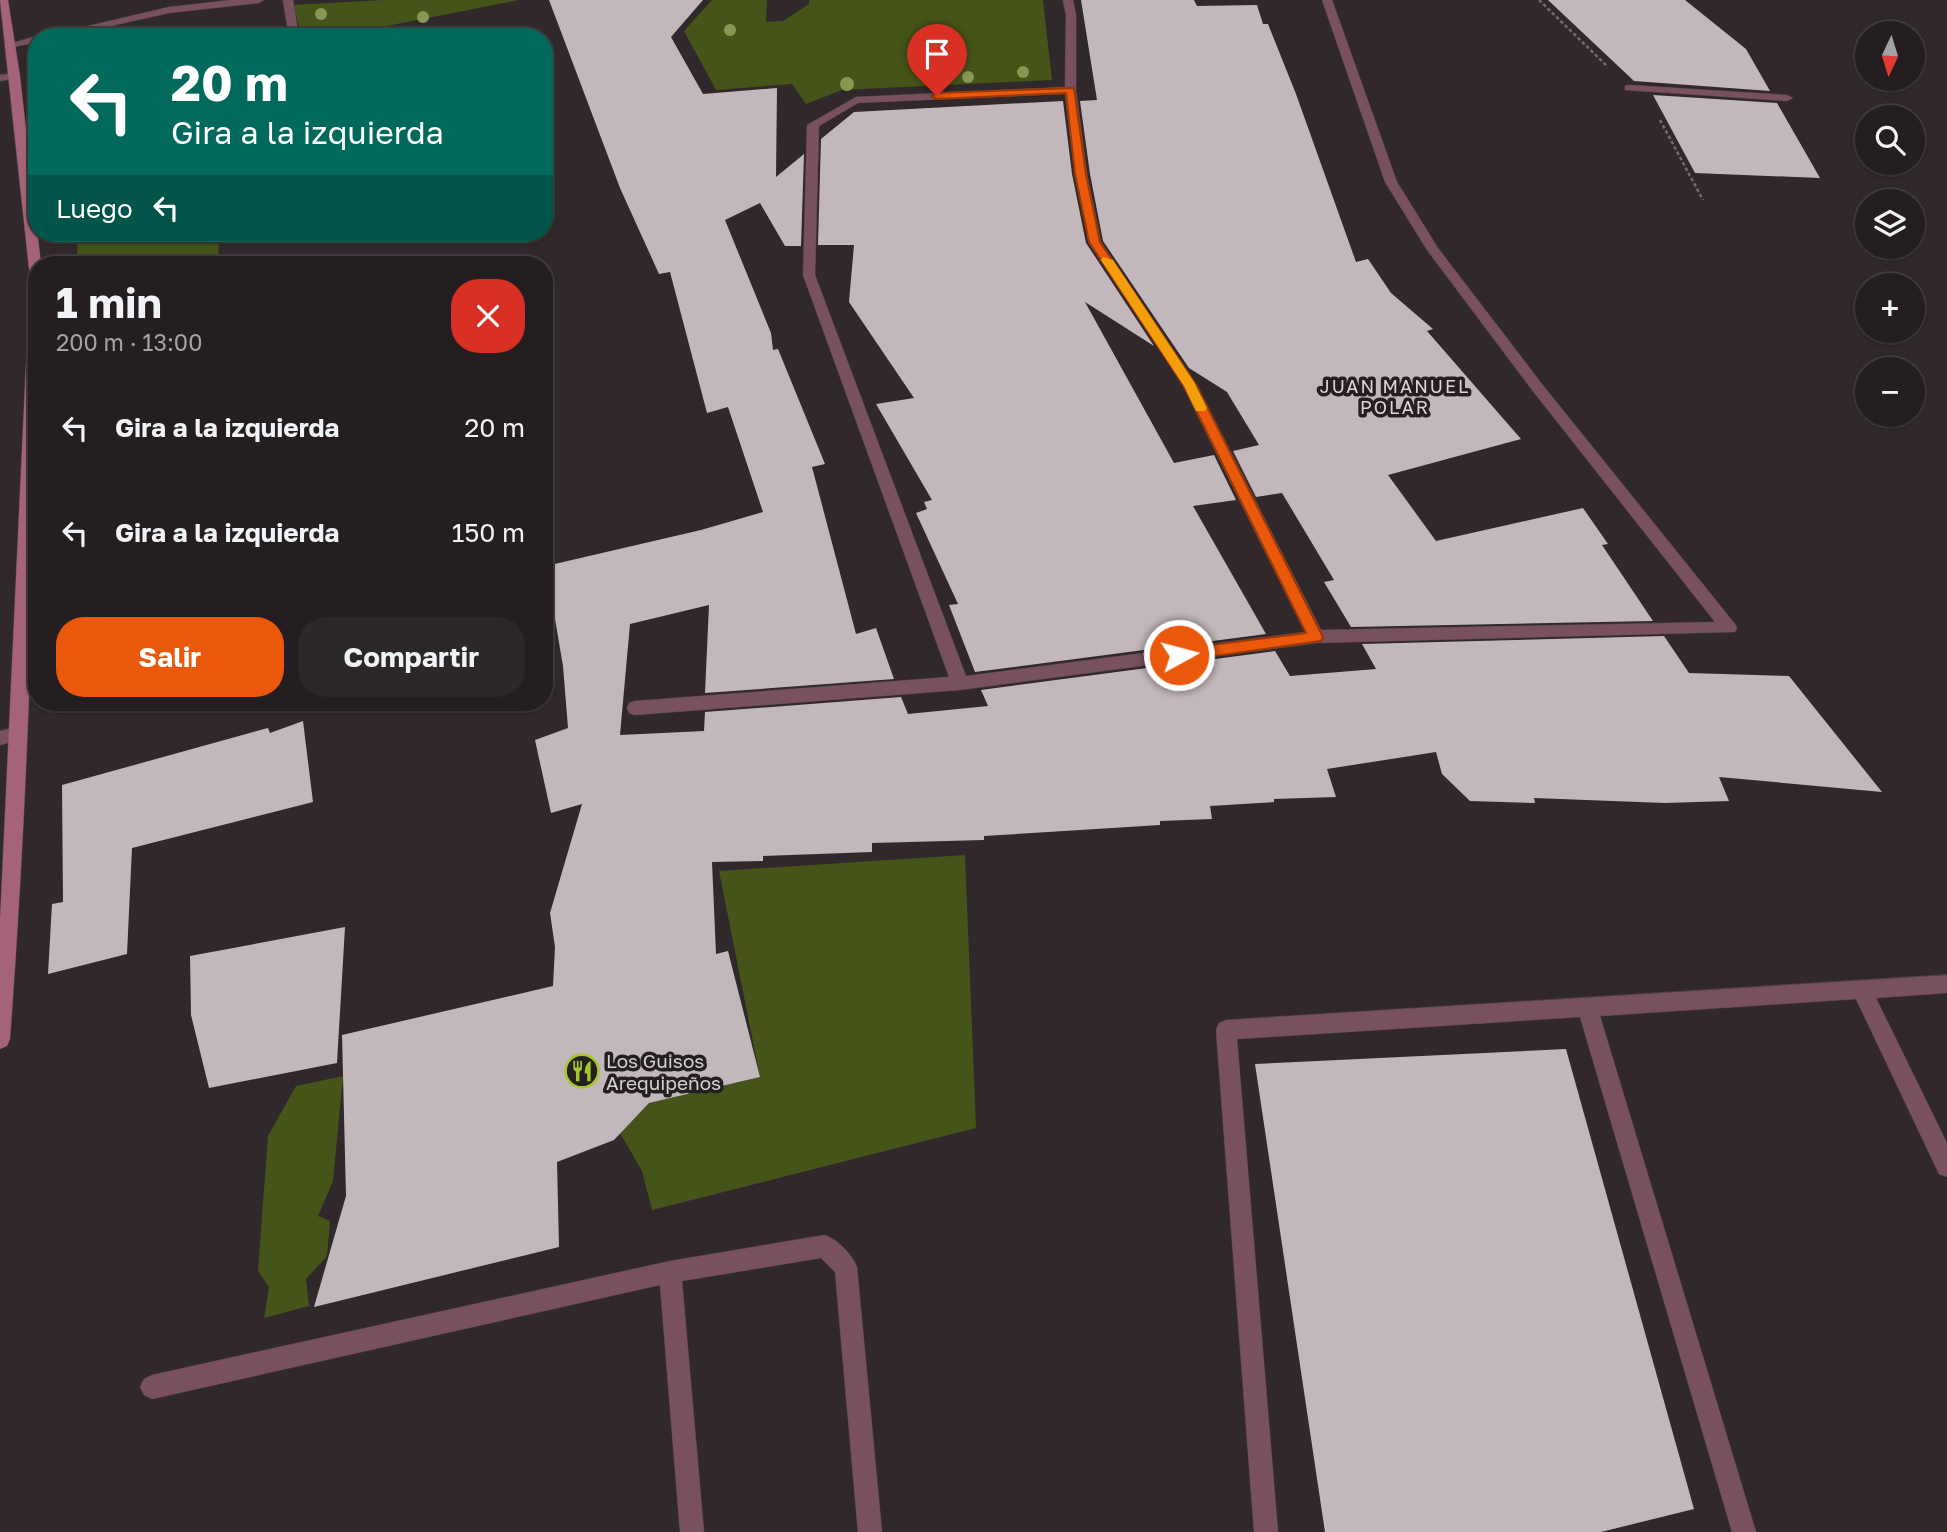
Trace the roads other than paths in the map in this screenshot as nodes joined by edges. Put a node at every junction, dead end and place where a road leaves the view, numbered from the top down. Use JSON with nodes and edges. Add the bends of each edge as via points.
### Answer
{"nodes":[{"id":1,"x":4,"y":0,"type":"edge"},
{"id":2,"x":259,"y":0,"type":"edge"},
{"id":3,"x":288,"y":0,"type":"edge"},
{"id":4,"x":1068,"y":0,"type":"edge"},
{"id":5,"x":1326,"y":0,"type":"edge"},
{"id":6,"x":87,"y":28,"type":"edge"},
{"id":7,"x":293,"y":28,"type":"edge"},
{"id":8,"x":28,"y":41,"type":"edge"},
{"id":9,"x":10,"y":45,"type":"junction"},
{"id":10,"x":7,"y":77,"type":"edge"},
{"id":11,"x":1629,"y":88,"type":"dead end"},
{"id":12,"x":1070,"y":90,"type":"junction"},
{"id":13,"x":1787,"y":98,"type":"dead end"},
{"id":14,"x":28,"y":223,"type":"edge"},
{"id":15,"x":28,"y":409,"type":"edge"},
{"id":16,"x":1316,"y":637,"type":"junction"},
{"id":17,"x":960,"y":683,"type":"junction"},
{"id":18,"x":635,"y":708,"type":"dead end"},
{"id":19,"x":8,"y":736,"type":"edge"},
{"id":20,"x":1947,"y":984,"type":"edge"},
{"id":21,"x":1862,"y":990,"type":"junction"},
{"id":22,"x":1587,"y":1007,"type":"junction"},
{"id":23,"x":0,"y":1039,"type":"edge"},
{"id":24,"x":1947,"y":1166,"type":"edge"},
{"id":25,"x":670,"y":1272,"type":"junction"},
{"id":26,"x":152,"y":1387,"type":"dead end"},
{"id":27,"x":692,"y":1532,"type":"edge"},
{"id":28,"x":870,"y":1532,"type":"edge"},
{"id":29,"x":1266,"y":1532,"type":"edge"},
{"id":30,"x":1744,"y":1532,"type":"edge"}],
"edges":[{"from":1,"to":9,"type":"main road"},
{"from":2,"to":6,"type":"street","via":[[169,10]]},
{"from":3,"to":7,"type":"street"},
{"from":4,"to":12,"type":"street"},
{"from":5,"to":16,"type":"street","via":[[1391,183],[1433,250],[1729,628]]},
{"from":8,"to":9,"type":"street"},
{"from":9,"to":10,"type":"main road"},
{"from":10,"to":14,"type":"main road"},
{"from":11,"to":13,"type":"street"},
{"from":12,"to":16,"type":"street","via":[[1095,242],[1190,385]]},
{"from":12,"to":17,"type":"street","via":[[856,100],[813,125],[809,275]]},
{"from":15,"to":19,"type":"main road"},
{"from":16,"to":17,"type":"street"},
{"from":17,"to":18,"type":"street"},
{"from":19,"to":23,"type":"main road","via":[[9,913]]},
{"from":20,"to":21,"type":"street"},
{"from":21,"to":22,"type":"street"},
{"from":21,"to":24,"type":"street"},
{"from":22,"to":29,"type":"street","via":[[1226,1030]]},
{"from":22,"to":30,"type":"street"},
{"from":25,"to":26,"type":"street"},
{"from":25,"to":27,"type":"street"},
{"from":25,"to":28,"type":"street","via":[[825,1246],[846,1267]]}]}
